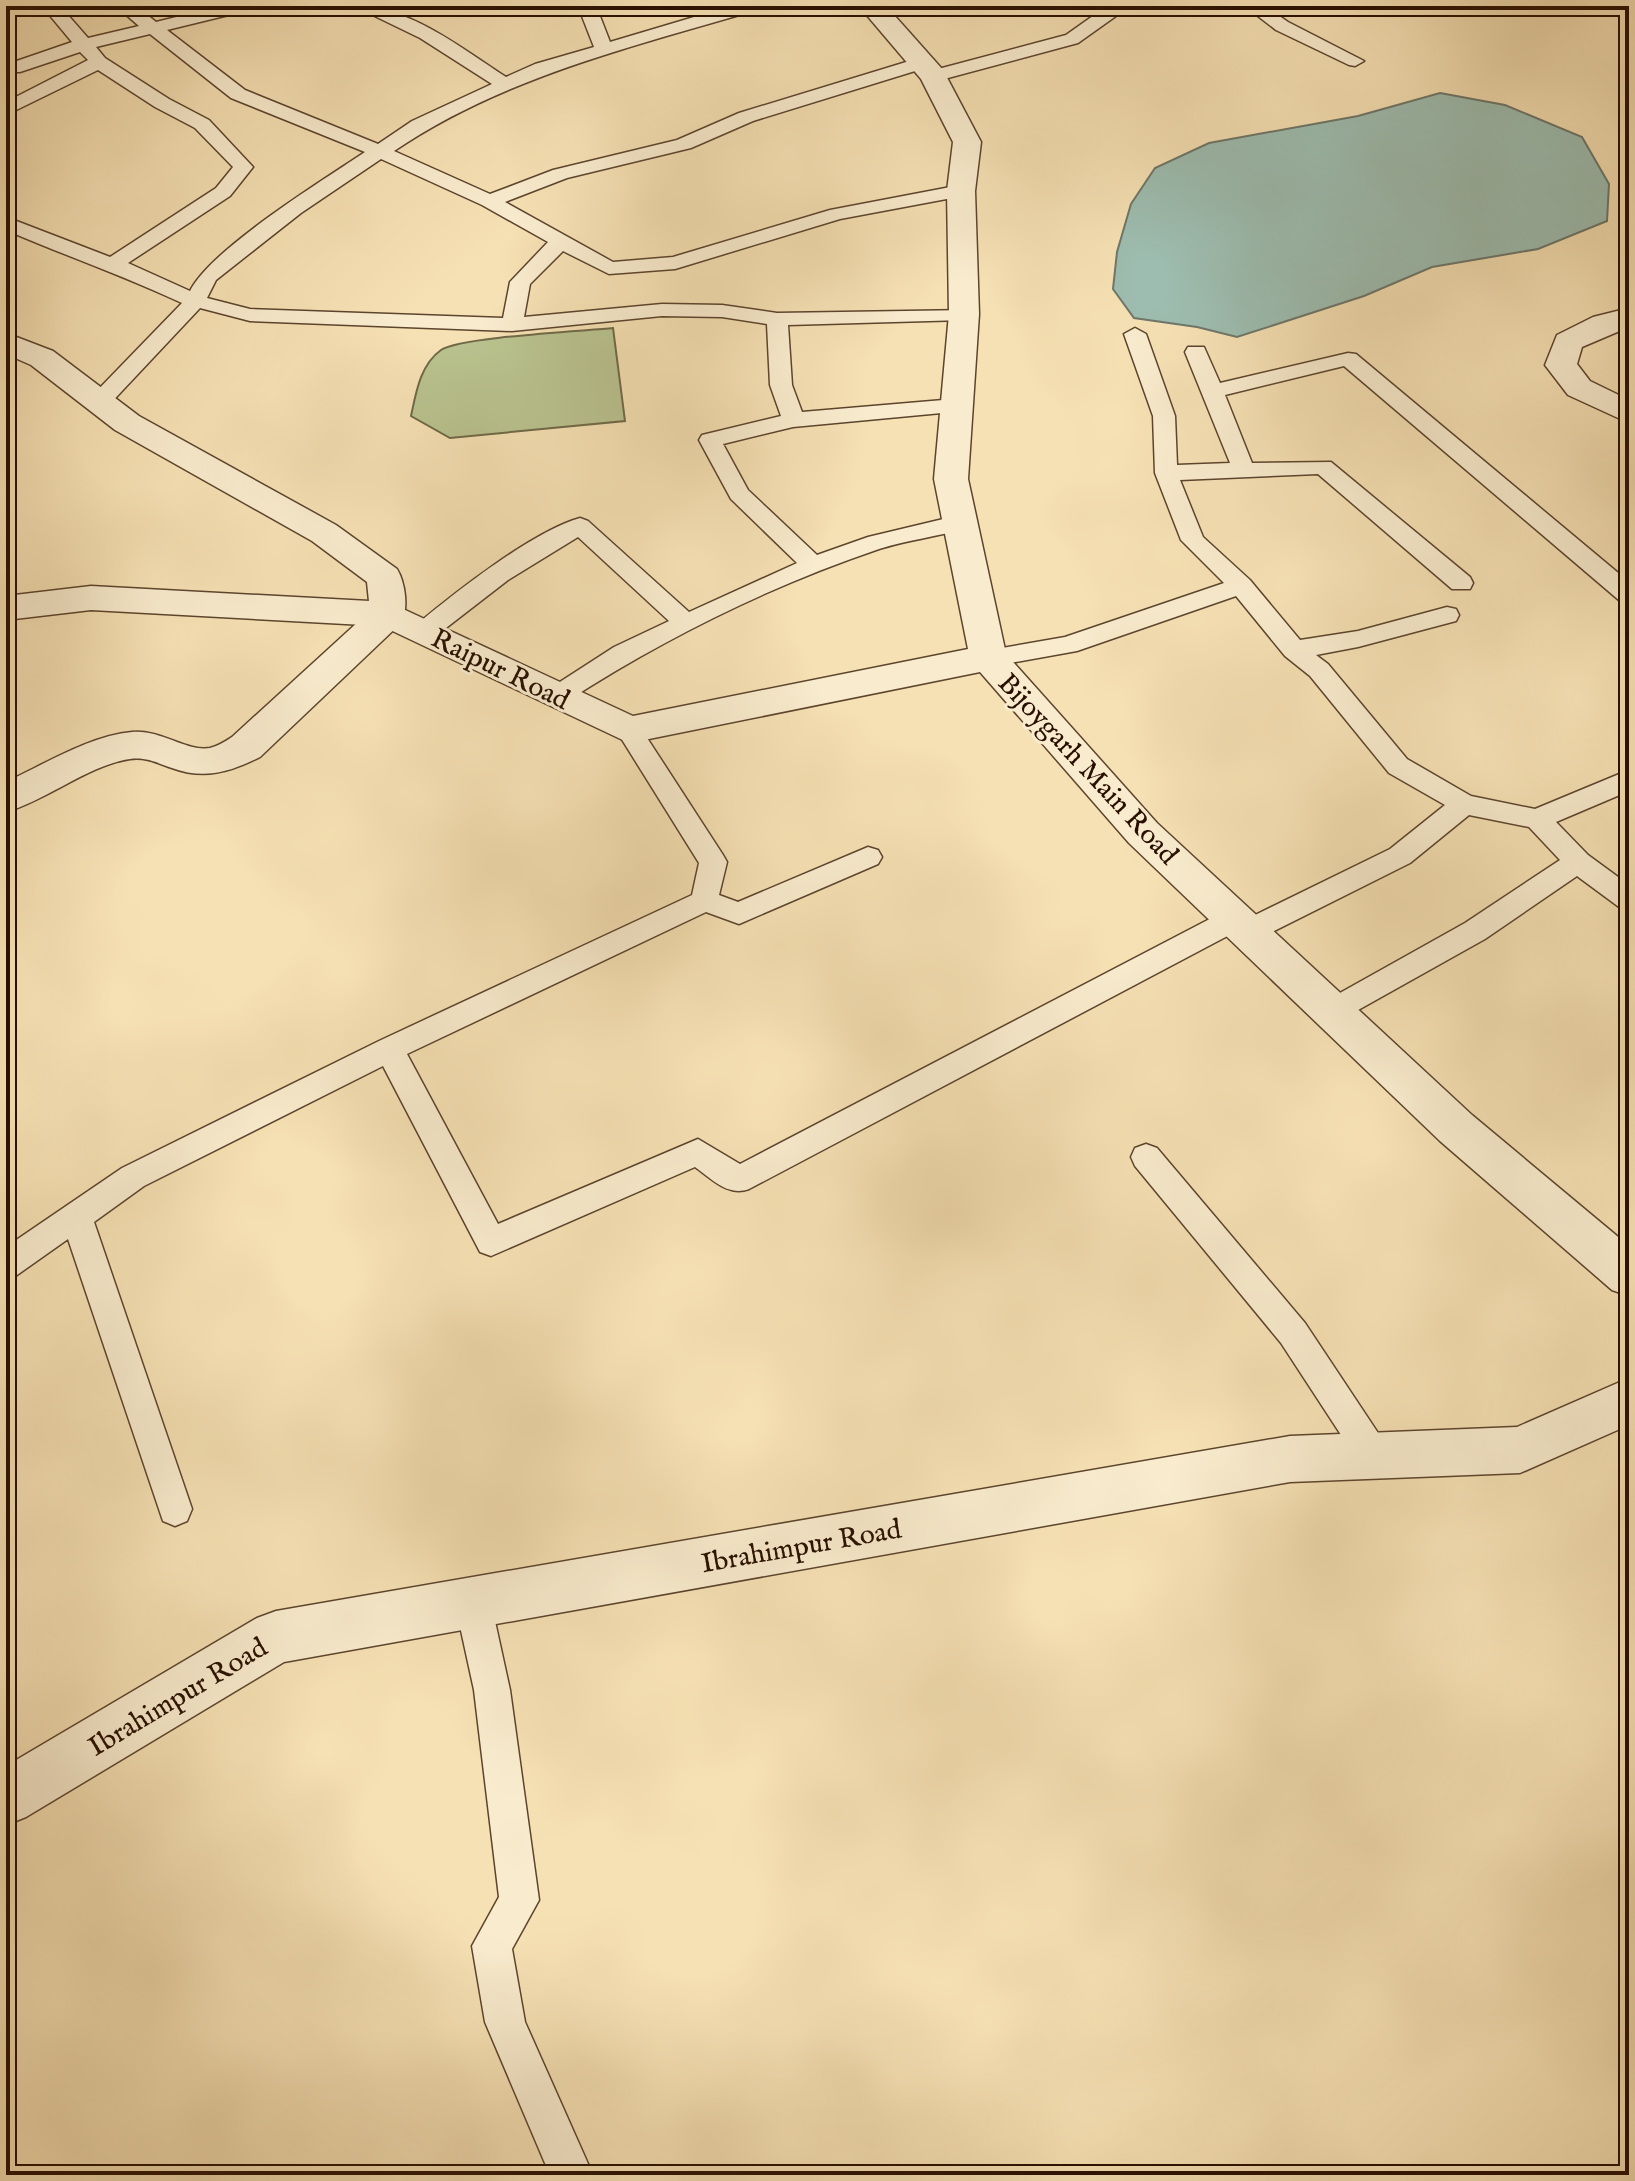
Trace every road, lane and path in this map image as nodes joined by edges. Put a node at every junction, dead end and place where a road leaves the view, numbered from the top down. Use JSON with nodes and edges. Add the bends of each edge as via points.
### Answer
{"nodes":[{"id":1,"x":51,"y":6,"type":"edge"},
{"id":2,"x":125,"y":6,"type":"edge"},
{"id":3,"x":243,"y":6,"type":"edge"},
{"id":4,"x":363,"y":6,"type":"edge"},
{"id":5,"x":587,"y":6,"type":"edge"},
{"id":6,"x":750,"y":6,"type":"edge"},
{"id":7,"x":872,"y":6,"type":"edge"},
{"id":8,"x":1121,"y":6,"type":"edge"},
{"id":9,"x":1254,"y":6,"type":"edge"},
{"id":10,"x":152,"y":29,"type":"junction"},
{"id":11,"x":82,"y":45,"type":"junction"},
{"id":12,"x":604,"y":49,"type":"junction"},
{"id":13,"x":1355,"y":61,"type":"dead end"},
{"id":14,"x":99,"y":62,"type":"junction"},
{"id":15,"x":14,"y":68,"type":"dead end"},
{"id":16,"x":927,"y":70,"type":"junction"},
{"id":17,"x":503,"y":83,"type":"junction"},
{"id":18,"x":6,"y":109,"type":"edge"},
{"id":19,"x":379,"y":151,"type":"junction"},
{"id":20,"x":961,"y":191,"type":"junction"},
{"id":21,"x":489,"y":201,"type":"junction"},
{"id":22,"x":6,"y":223,"type":"edge"},
{"id":23,"x":560,"y":242,"type":"junction"},
{"id":24,"x":113,"y":264,"type":"junction"},
{"id":25,"x":195,"y":301,"type":"junction"},
{"id":26,"x":964,"y":314,"type":"junction"},
{"id":27,"x":1629,"y":317,"type":"edge"},
{"id":28,"x":777,"y":319,"type":"junction"},
{"id":29,"x":512,"y":325,"type":"junction"},
{"id":30,"x":1135,"y":334,"type":"dead end"},
{"id":31,"x":6,"y":342,"type":"edge"},
{"id":32,"x":1196,"y":352,"type":"dead end"},
{"id":33,"x":1214,"y":391,"type":"junction"},
{"id":34,"x":98,"y":403,"type":"junction"},
{"id":35,"x":955,"y":406,"type":"junction"},
{"id":36,"x":1629,"y":413,"type":"edge"},
{"id":37,"x":793,"y":420,"type":"junction"},
{"id":38,"x":1244,"y":470,"type":"junction"},
{"id":39,"x":1166,"y":473,"type":"junction"},
{"id":40,"x":960,"y":523,"type":"junction"},
{"id":41,"x":813,"y":565,"type":"junction"},
{"id":42,"x":1461,"y":583,"type":"dead end"},
{"id":43,"x":1241,"y":586,"type":"junction"},
{"id":44,"x":1629,"y":595,"type":"edge"},
{"id":45,"x":6,"y":608,"type":"edge"},
{"id":46,"x":388,"y":614,"type":"junction"},
{"id":47,"x":1447,"y":615,"type":"dead end"},
{"id":48,"x":686,"y":623,"type":"junction"},
{"id":49,"x":424,"y":632,"type":"junction"},
{"id":50,"x":1294,"y":650,"type":"junction"},
{"id":51,"x":988,"y":658,"type":"junction"},
{"id":52,"x":558,"y":695,"type":"junction"},
{"id":53,"x":629,"y":730,"type":"junction"},
{"id":54,"x":1629,"y":780,"type":"edge"},
{"id":55,"x":6,"y":798,"type":"edge"},
{"id":56,"x":1464,"y":804,"type":"junction"},
{"id":57,"x":1537,"y":819,"type":"junction"},
{"id":58,"x":868,"y":857,"type":"dead end"},
{"id":59,"x":1578,"y":862,"type":"junction"},
{"id":60,"x":1629,"y":900,"type":"edge"},
{"id":61,"x":704,"y":901,"type":"junction"},
{"id":62,"x":1241,"y":925,"type":"junction"},
{"id":63,"x":1332,"y":1011,"type":"junction"},
{"id":64,"x":389,"y":1049,"type":"junction"},
{"id":65,"x":1146,"y":1157,"type":"dead end"},
{"id":66,"x":76,"y":1216,"type":"junction"},
{"id":67,"x":1624,"y":1262,"type":"edge"},
{"id":68,"x":6,"y":1265,"type":"edge"},
{"id":69,"x":1629,"y":1401,"type":"edge"},
{"id":70,"x":1374,"y":1456,"type":"junction"},
{"id":71,"x":175,"y":1509,"type":"dead end"},
{"id":72,"x":473,"y":1603,"type":"junction"},
{"id":73,"x":6,"y":1797,"type":"edge"},
{"id":74,"x":572,"y":2175,"type":"edge"}],
"edges":[{"from":1,"to":11,"type":"lane"},
{"from":2,"to":10,"type":"lane"},
{"from":3,"to":10,"type":"lane"},
{"from":4,"to":17,"type":"lane","via":[[426,34]]},
{"from":5,"to":12,"type":"lane"},
{"from":6,"to":12,"type":"lane"},
{"from":7,"to":16,"type":"street","name":"Bijoygarh Main Road"},
{"from":8,"to":16,"type":"lane","via":[[1072,39]]},
{"from":9,"to":13,"type":"lane","via":[[1282,26]]},
{"from":10,"to":11,"type":"lane"},
{"from":10,"to":19,"type":"lane","via":[[238,94]]},
{"from":11,"to":14,"type":"lane"},
{"from":11,"to":15,"type":"lane"},
{"from":12,"to":17,"type":"lane"},
{"from":14,"to":18,"type":"lane"},
{"from":14,"to":24,"type":"lane","via":[[202,124],[243,167],[223,192]]},
{"from":16,"to":20,"type":"street","name":"Bijoygarh Main Road","via":[[967,142]]},
{"from":16,"to":21,"type":"lane","via":[[746,117],[684,144],[560,174]]},
{"from":17,"to":19,"type":"lane"},
{"from":19,"to":21,"type":"lane"},
{"from":19,"to":25,"type":"lane","via":[[207,277]]},
{"from":20,"to":23,"type":"lane","via":[[837,214],[675,263],[609,268]]},
{"from":20,"to":26,"type":"street","name":"Bijoygarh Main Road"},
{"from":21,"to":23,"type":"lane"},
{"from":22,"to":24,"type":"lane"},
{"from":23,"to":29,"type":"lane","via":[[520,282]]},
{"from":24,"to":25,"type":"lane"},
{"from":25,"to":29,"type":"lane","via":[[250,315]]},
{"from":25,"to":34,"type":"lane"},
{"from":26,"to":28,"type":"lane"},
{"from":26,"to":35,"type":"street","name":"Bijoygarh Main Road"},
{"from":27,"to":36,"type":"street","via":[[1568,342],[1561,365],[1579,388]]},
{"from":28,"to":29,"type":"lane","via":[[662,310]]},
{"from":28,"to":37,"type":"lane","via":[[781,385]]},
{"from":30,"to":39,"type":"lane","via":[[1164,416]]},
{"from":31,"to":34,"type":"street","via":[[42,358]]},
{"from":32,"to":33,"type":"lane"},
{"from":33,"to":38,"type":"lane"},
{"from":33,"to":44,"type":"lane","via":[[1348,359]]},
{"from":34,"to":46,"type":"street","via":[[348,550],[384,577]]},
{"from":35,"to":37,"type":"lane"},
{"from":35,"to":40,"type":"street","name":"Bijoygarh Main Road","via":[[951,479]]},
{"from":37,"to":41,"type":"lane","via":[[710,440],[739,494]]},
{"from":38,"to":39,"type":"lane"},
{"from":38,"to":42,"type":"lane","via":[[1323,467]]},
{"from":39,"to":43,"type":"lane","via":[[1193,540]]},
{"from":40,"to":41,"type":"lane","via":[[876,542]]},
{"from":40,"to":51,"type":"street","name":"Bijoygarh Main Road"},
{"from":41,"to":48,"type":"lane"},
{"from":43,"to":50,"type":"lane"},
{"from":43,"to":51,"type":"lane","via":[[1068,645]]},
{"from":45,"to":46,"type":"street","name":"Raipur Road","via":[[91,598]]},
{"from":46,"to":49,"type":"street","name":"Raipur Road"},
{"from":46,"to":55,"type":"street","via":[[246,747],[223,761],[196,764],[134,745]]},
{"from":47,"to":50,"type":"lane"},
{"from":48,"to":49,"type":"lane","via":[[580,526],[469,593]]},
{"from":48,"to":52,"type":"lane","via":[[623,653]]},
{"from":49,"to":52,"type":"street","name":"Raipur Road"},
{"from":50,"to":56,"type":"lane","via":[[1319,670],[1398,766]]},
{"from":51,"to":53,"type":"street"},
{"from":51,"to":62,"type":"street","name":"Bijoygarh Main Road","via":[[1143,833]]},
{"from":52,"to":53,"type":"street","name":"Raipur Road"},
{"from":53,"to":61,"type":"lane","via":[[713,862]]},
{"from":54,"to":57,"type":"lane"},
{"from":56,"to":57,"type":"lane"},
{"from":56,"to":62,"type":"lane","via":[[1400,856]]},
{"from":57,"to":59,"type":"lane"},
{"from":58,"to":61,"type":"lane","via":[[739,913]]},
{"from":59,"to":60,"type":"lane"},
{"from":59,"to":63,"type":"lane","via":[[1475,931]]},
{"from":61,"to":64,"type":"lane"},
{"from":62,"to":63,"type":"street","name":"Bijoygarh Main Road"},
{"from":62,"to":64,"type":"lane","via":[[738,1180],[698,1152],[491,1242]]},
{"from":63,"to":67,"type":"street","name":"Bijoygarh Main Road","via":[[1456,1128]]},
{"from":64,"to":66,"type":"lane","via":[[133,1177]]},
{"from":65,"to":70,"type":"lane","via":[[1293,1333]]},
{"from":66,"to":68,"type":"lane"},
{"from":66,"to":71,"type":"lane"},
{"from":69,"to":70,"type":"street","name":"Ibrahimpur Road","via":[[1520,1450]]},
{"from":70,"to":72,"type":"street","name":"Ibrahimpur Road","via":[[1290,1459]]},
{"from":72,"to":73,"type":"street","name":"Ibrahimpur Road","via":[[276,1637]]},
{"from":72,"to":74,"type":"lane","via":[[492,1690],[519,1900],[492,1946],[505,2022]]}]}
